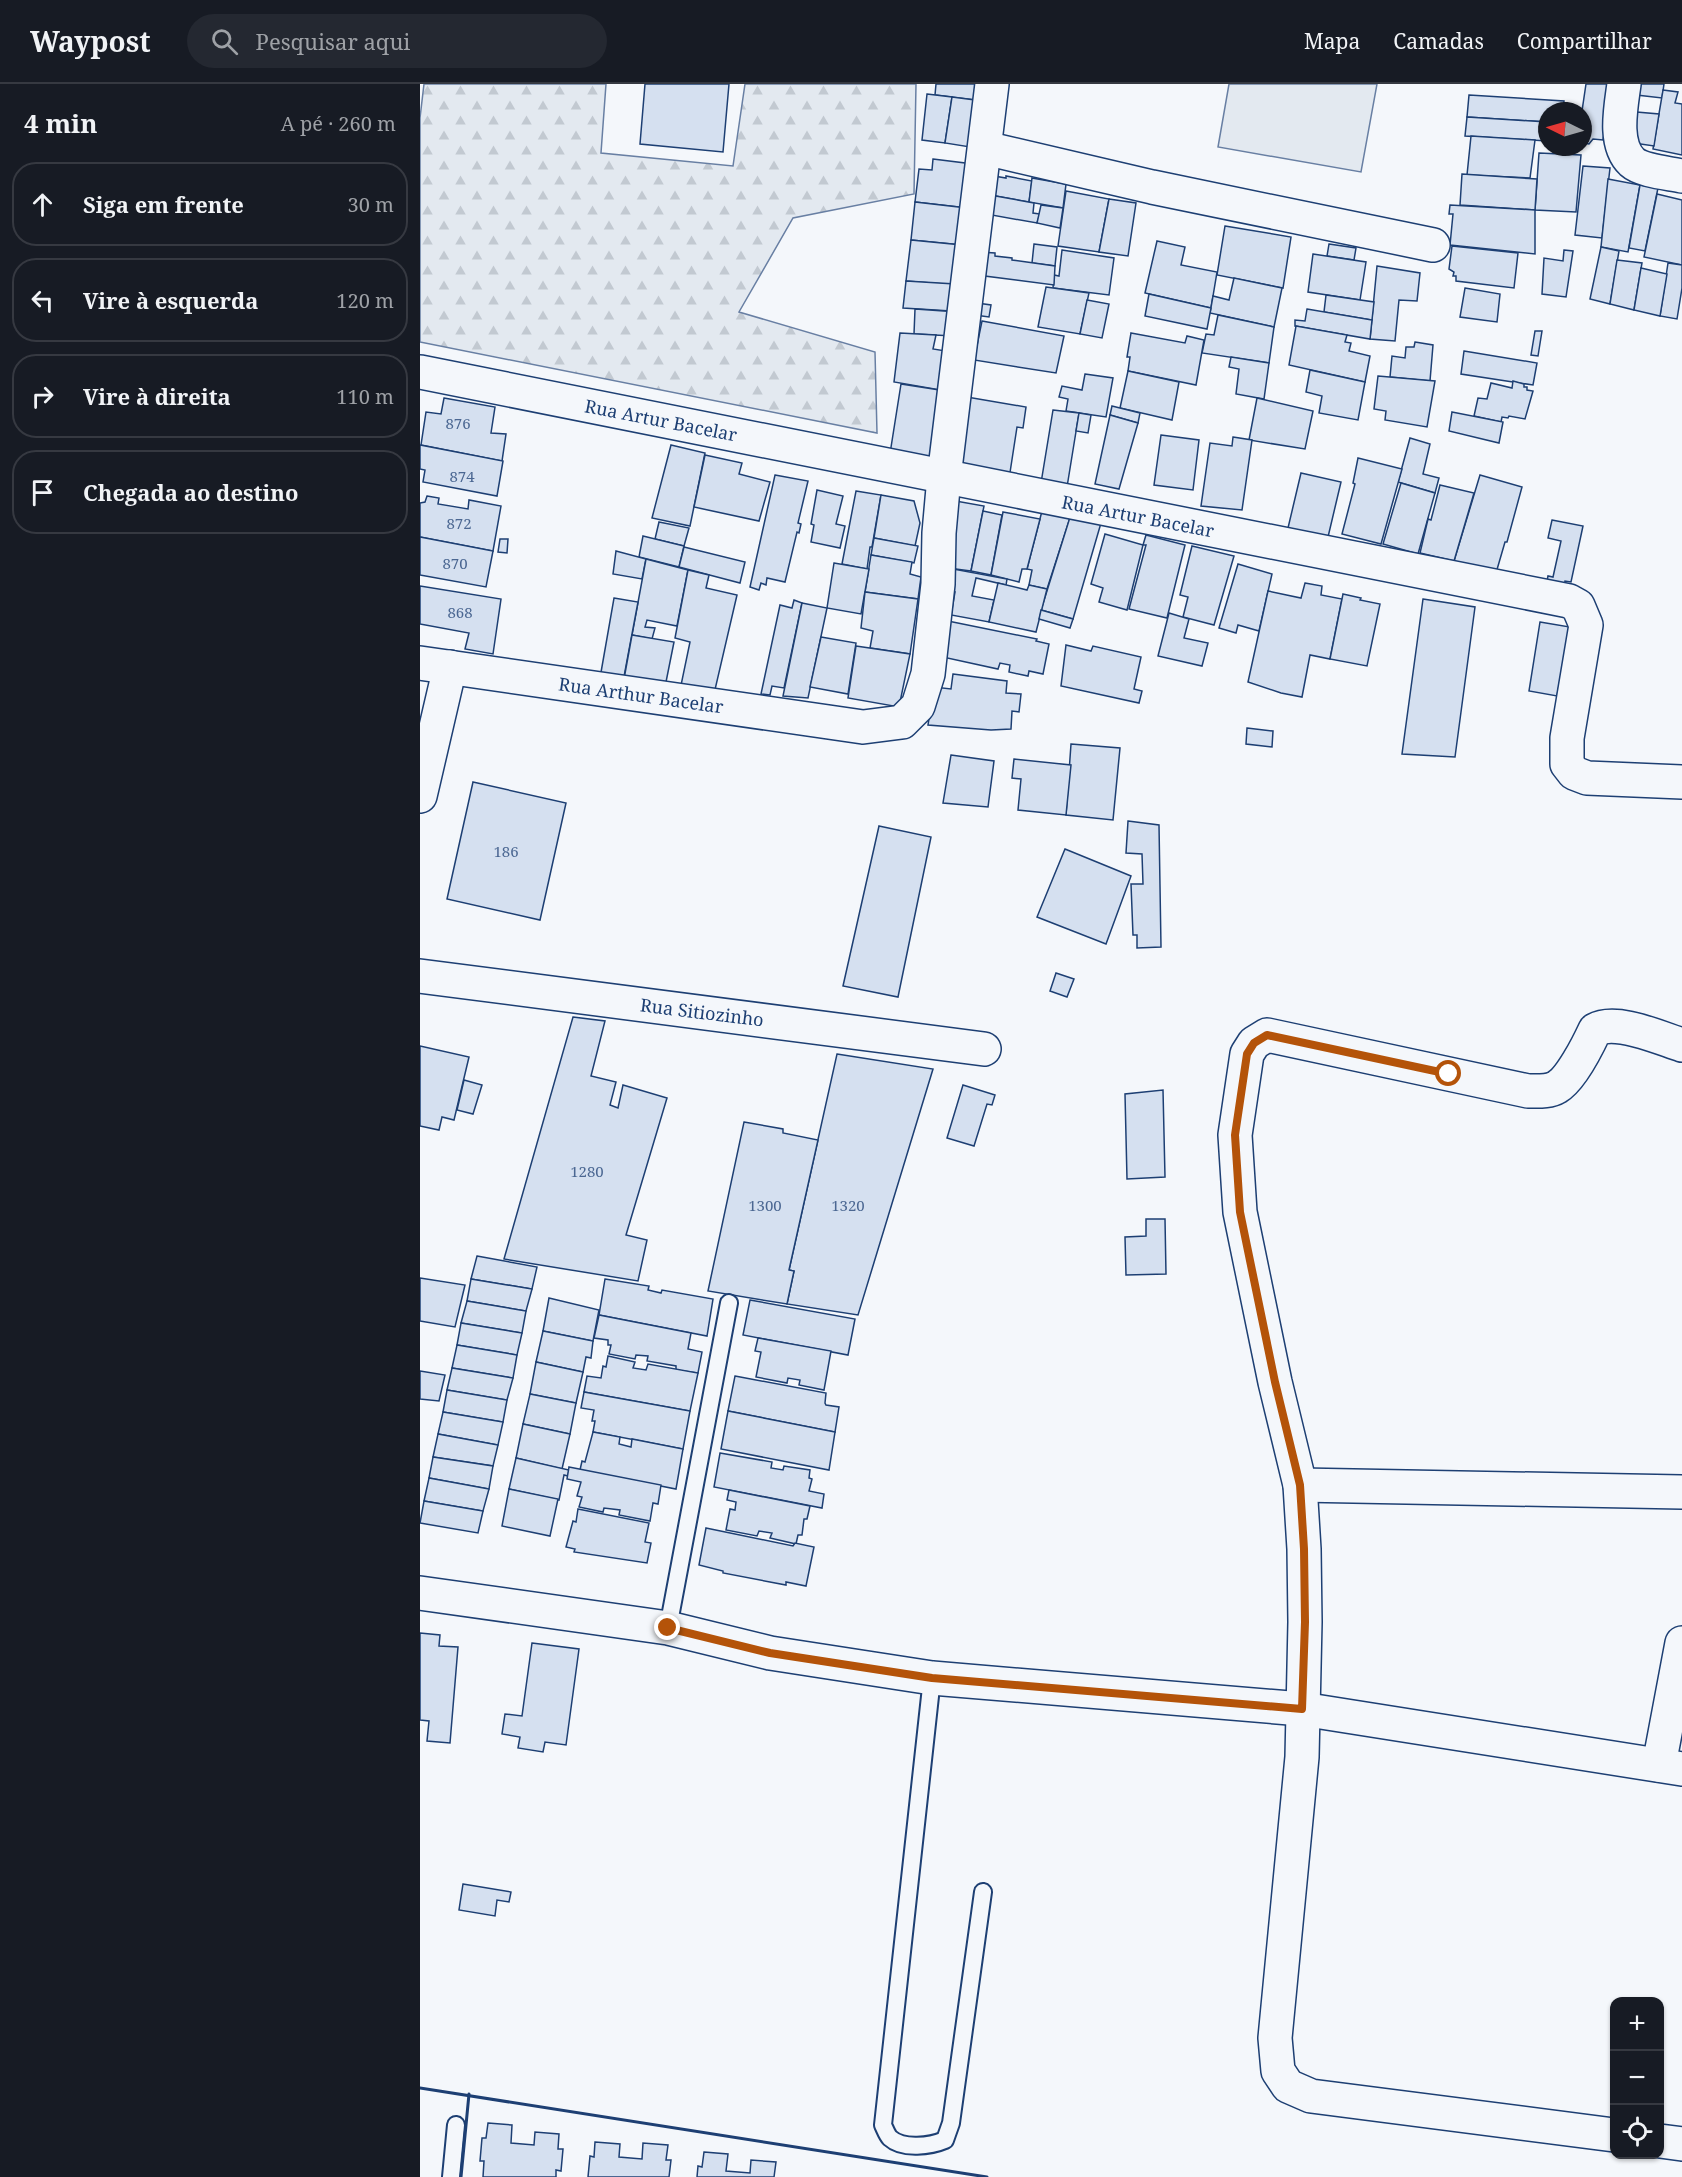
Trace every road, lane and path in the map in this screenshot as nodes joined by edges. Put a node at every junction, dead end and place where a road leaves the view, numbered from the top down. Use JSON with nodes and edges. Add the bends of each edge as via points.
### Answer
{"nodes":[{"id":1,"x":992,"y":84,"type":"edge"},
{"id":2,"x":1624,"y":84,"type":"edge"},
{"id":3,"x":985,"y":148,"type":"junction"},
{"id":4,"x":1682,"y":176,"type":"edge"},
{"id":5,"x":1433,"y":245,"type":"dead end"},
{"id":6,"x":420,"y":372,"type":"edge"},
{"id":7,"x":944,"y":477,"type":"junction"},
{"id":8,"x":435,"y":665,"type":"edge"},
{"id":9,"x":1682,"y":782,"type":"edge"},
{"id":10,"x":420,"y":796,"type":"edge"},
{"id":11,"x":420,"y":976,"type":"edge"},
{"id":12,"x":1682,"y":1045,"type":"edge"},
{"id":13,"x":984,"y":1049,"type":"dead end"},
{"id":14,"x":729,"y":1303,"type":"dead end"},
{"id":15,"x":1300,"y":1485,"type":"junction"},
{"id":16,"x":1682,"y":1492,"type":"edge"},
{"id":17,"x":420,"y":1593,"type":"edge"},
{"id":18,"x":668,"y":1628,"type":"junction"},
{"id":19,"x":1682,"y":1643,"type":"edge"},
{"id":20,"x":932,"y":1678,"type":"junction"},
{"id":21,"x":1302,"y":1709,"type":"junction"},
{"id":22,"x":1671,"y":1767,"type":"edge"},
{"id":23,"x":984,"y":1892,"type":"dead end"},
{"id":24,"x":456,"y":2125,"type":"dead end"},
{"id":25,"x":1610,"y":2134,"type":"edge"},
{"id":26,"x":1664,"y":2142,"type":"edge"},
{"id":27,"x":1682,"y":2144,"type":"edge"},
{"id":28,"x":451,"y":2177,"type":"edge"}],
"edges":[{"from":1,"to":3,"type":"street","name":"Rua Arthur Bacelar"},
{"from":2,"to":4,"type":"street","via":[[1619,139],[1632,162],[1652,171]]},
{"from":3,"to":5,"type":"street"},
{"from":3,"to":7,"type":"street","name":"Rua Arthur Bacelar"},
{"from":6,"to":7,"type":"street","name":"Rua Artur Bacelar"},
{"from":7,"to":8,"type":"street","name":"Rua Arthur Bacelar","via":[[928,674],[918,706],[902,722],[863,727]]},
{"from":7,"to":9,"type":"street","name":"Rua Artur Bacelar","via":[[1574,603],[1583,615],[1586,636],[1567,764],[1574,773],[1587,778]]},
{"from":8,"to":10,"type":"street"},
{"from":11,"to":13,"type":"street","name":"Rua Sitiozinho"},
{"from":12,"to":15,"type":"street","via":[[1619,1026],[1600,1027],[1559,1086],[1528,1091],[1267,1035],[1254,1043],[1247,1054],[1235,1135],[1240,1212]]},
{"from":14,"to":18,"type":"lane"},
{"from":15,"to":16,"type":"street"},
{"from":15,"to":21,"type":"street","via":[[1305,1622]]},
{"from":17,"to":18,"type":"street"},
{"from":18,"to":20,"type":"street","via":[[770,1653]]},
{"from":19,"to":22,"type":"street"},
{"from":20,"to":21,"type":"street"},
{"from":20,"to":23,"type":"lane","via":[[883,2126],[889,2137],[901,2144],[932,2145],[945,2140],[951,2123]]},
{"from":21,"to":22,"type":"street"},
{"from":21,"to":25,"type":"street","via":[[1302,1757],[1275,2038],[1278,2071],[1288,2086],[1330,2099]]},
{"from":24,"to":28,"type":"lane"},
{"from":26,"to":27,"type":"street"}]}
